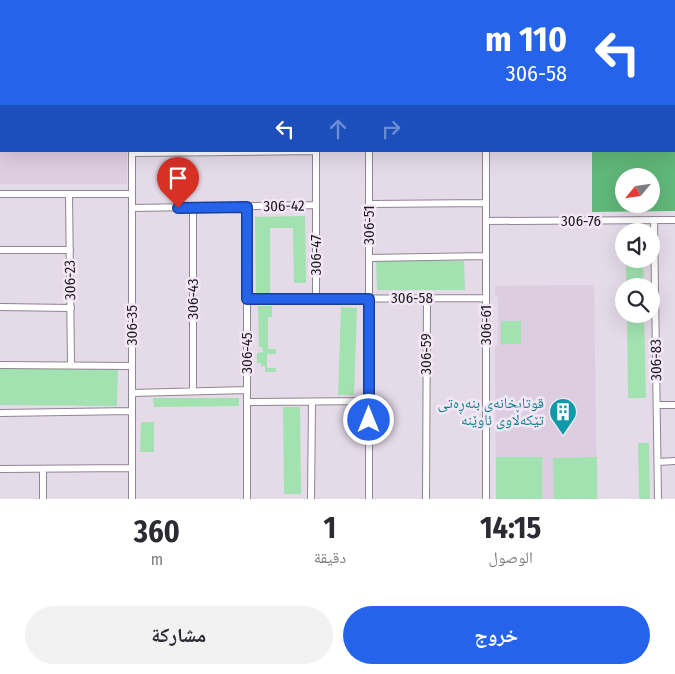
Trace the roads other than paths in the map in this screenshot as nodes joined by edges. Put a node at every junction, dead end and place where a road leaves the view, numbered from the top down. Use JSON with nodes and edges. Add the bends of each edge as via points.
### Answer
{"nodes":[{"id":1,"x":132,"y":152,"type":"edge"},
{"id":2,"x":248,"y":152,"type":"edge"},
{"id":3,"x":316,"y":152,"type":"edge"},
{"id":4,"x":369,"y":152,"type":"edge"},
{"id":5,"x":486,"y":152,"type":"edge"},
{"id":6,"x":0,"y":194,"type":"edge"},
{"id":7,"x":69,"y":194,"type":"junction"},
{"id":8,"x":132,"y":194,"type":"junction"},
{"id":9,"x":369,"y":204,"type":"junction"},
{"id":10,"x":486,"y":204,"type":"junction"},
{"id":11,"x":316,"y":205,"type":"junction"},
{"id":12,"x":247,"y":207,"type":"junction"},
{"id":13,"x":132,"y":208,"type":"junction"},
{"id":14,"x":193,"y":208,"type":"junction"},
{"id":15,"x":654,"y":220,"type":"junction"},
{"id":16,"x":675,"y":220,"type":"edge"},
{"id":17,"x":486,"y":221,"type":"junction"},
{"id":18,"x":0,"y":250,"type":"edge"},
{"id":19,"x":70,"y":250,"type":"junction"},
{"id":20,"x":486,"y":256,"type":"junction"},
{"id":21,"x":369,"y":258,"type":"junction"},
{"id":22,"x":427,"y":298,"type":"junction"},
{"id":23,"x":486,"y":298,"type":"junction"},
{"id":24,"x":247,"y":299,"type":"junction"},
{"id":25,"x":316,"y":299,"type":"junction"},
{"id":26,"x":369,"y":299,"type":"junction"},
{"id":27,"x":0,"y":307,"type":"edge"},
{"id":28,"x":71,"y":308,"type":"junction"},
{"id":29,"x":0,"y":365,"type":"edge"},
{"id":30,"x":71,"y":365,"type":"junction"},
{"id":31,"x":132,"y":366,"type":"junction"},
{"id":32,"x":247,"y":390,"type":"junction"},
{"id":33,"x":192,"y":391,"type":"junction"},
{"id":34,"x":132,"y":393,"type":"junction"},
{"id":35,"x":369,"y":401,"type":"junction"},
{"id":36,"x":247,"y":402,"type":"junction"},
{"id":37,"x":312,"y":402,"type":"junction"},
{"id":38,"x":657,"y":405,"type":"junction"},
{"id":39,"x":675,"y":405,"type":"edge"},
{"id":40,"x":132,"y":411,"type":"junction"},
{"id":41,"x":0,"y":413,"type":"edge"},
{"id":42,"x":675,"y":461,"type":"edge"},
{"id":43,"x":658,"y":462,"type":"junction"},
{"id":44,"x":132,"y":468,"type":"junction"},
{"id":45,"x":0,"y":469,"type":"edge"},
{"id":46,"x":43,"y":469,"type":"junction"},
{"id":47,"x":43,"y":499,"type":"edge"},
{"id":48,"x":132,"y":499,"type":"edge"},
{"id":49,"x":247,"y":499,"type":"edge"},
{"id":50,"x":312,"y":499,"type":"edge"},
{"id":51,"x":369,"y":499,"type":"edge"},
{"id":52,"x":426,"y":499,"type":"edge"},
{"id":53,"x":486,"y":499,"type":"edge"},
{"id":54,"x":658,"y":499,"type":"edge"}],
"edges":[{"from":1,"to":2,"type":"street"},
{"from":1,"to":8,"type":"street","name":"306-35"},
{"from":3,"to":11,"type":"street","name":"306-47"},
{"from":4,"to":9,"type":"street","name":"306-51"},
{"from":5,"to":10,"type":"street","name":"306-61"},
{"from":6,"to":7,"type":"street"},
{"from":7,"to":8,"type":"street"},
{"from":7,"to":19,"type":"street","name":"306-23"},
{"from":8,"to":13,"type":"street","name":"306-35"},
{"from":9,"to":10,"type":"street"},
{"from":9,"to":21,"type":"street","name":"306-51"},
{"from":10,"to":17,"type":"street","name":"306-61"},
{"from":11,"to":12,"type":"street","name":"306-42"},
{"from":11,"to":25,"type":"street","name":"306-47"},
{"from":12,"to":14,"type":"street","name":"306-42"},
{"from":12,"to":24,"type":"street","name":"306-45"},
{"from":13,"to":14,"type":"street","name":"306-42"},
{"from":13,"to":31,"type":"street","name":"306-35"},
{"from":14,"to":33,"type":"street","name":"306-43"},
{"from":15,"to":16,"type":"street","name":"306-76"},
{"from":15,"to":17,"type":"street","name":"306-76"},
{"from":15,"to":38,"type":"street","name":"306-83"},
{"from":17,"to":20,"type":"street","name":"306-61"},
{"from":18,"to":19,"type":"street"},
{"from":19,"to":28,"type":"street","name":"306-23"},
{"from":20,"to":21,"type":"street"},
{"from":20,"to":23,"type":"street","name":"306-61"},
{"from":21,"to":26,"type":"street","name":"306-51"},
{"from":22,"to":23,"type":"street","name":"306-58"},
{"from":22,"to":26,"type":"street","name":"306-58"},
{"from":22,"to":52,"type":"street","name":"306-59"},
{"from":23,"to":53,"type":"street","name":"306-61"},
{"from":24,"to":25,"type":"street","name":"306-58"},
{"from":24,"to":32,"type":"street","name":"306-45"},
{"from":25,"to":26,"type":"street","name":"306-58"},
{"from":26,"to":35,"type":"street","name":"306-51"},
{"from":27,"to":28,"type":"street"},
{"from":28,"to":30,"type":"street","name":"306-23"},
{"from":29,"to":30,"type":"street"},
{"from":30,"to":31,"type":"street"},
{"from":31,"to":34,"type":"street","name":"306-35"},
{"from":32,"to":33,"type":"street"},
{"from":32,"to":36,"type":"street","name":"306-45"},
{"from":33,"to":34,"type":"street"},
{"from":34,"to":40,"type":"street","name":"306-35"},
{"from":35,"to":37,"type":"street"},
{"from":35,"to":51,"type":"street","name":"306-51"},
{"from":36,"to":37,"type":"street"},
{"from":36,"to":49,"type":"street","name":"306-45"},
{"from":37,"to":50,"type":"street"},
{"from":38,"to":39,"type":"street"},
{"from":38,"to":43,"type":"street","name":"306-83"},
{"from":40,"to":41,"type":"street"},
{"from":40,"to":44,"type":"street","name":"306-35"},
{"from":42,"to":43,"type":"street"},
{"from":43,"to":54,"type":"street","name":"306-83"},
{"from":44,"to":46,"type":"street"},
{"from":44,"to":48,"type":"street","name":"306-35"},
{"from":45,"to":46,"type":"street"},
{"from":46,"to":47,"type":"street"}]}
